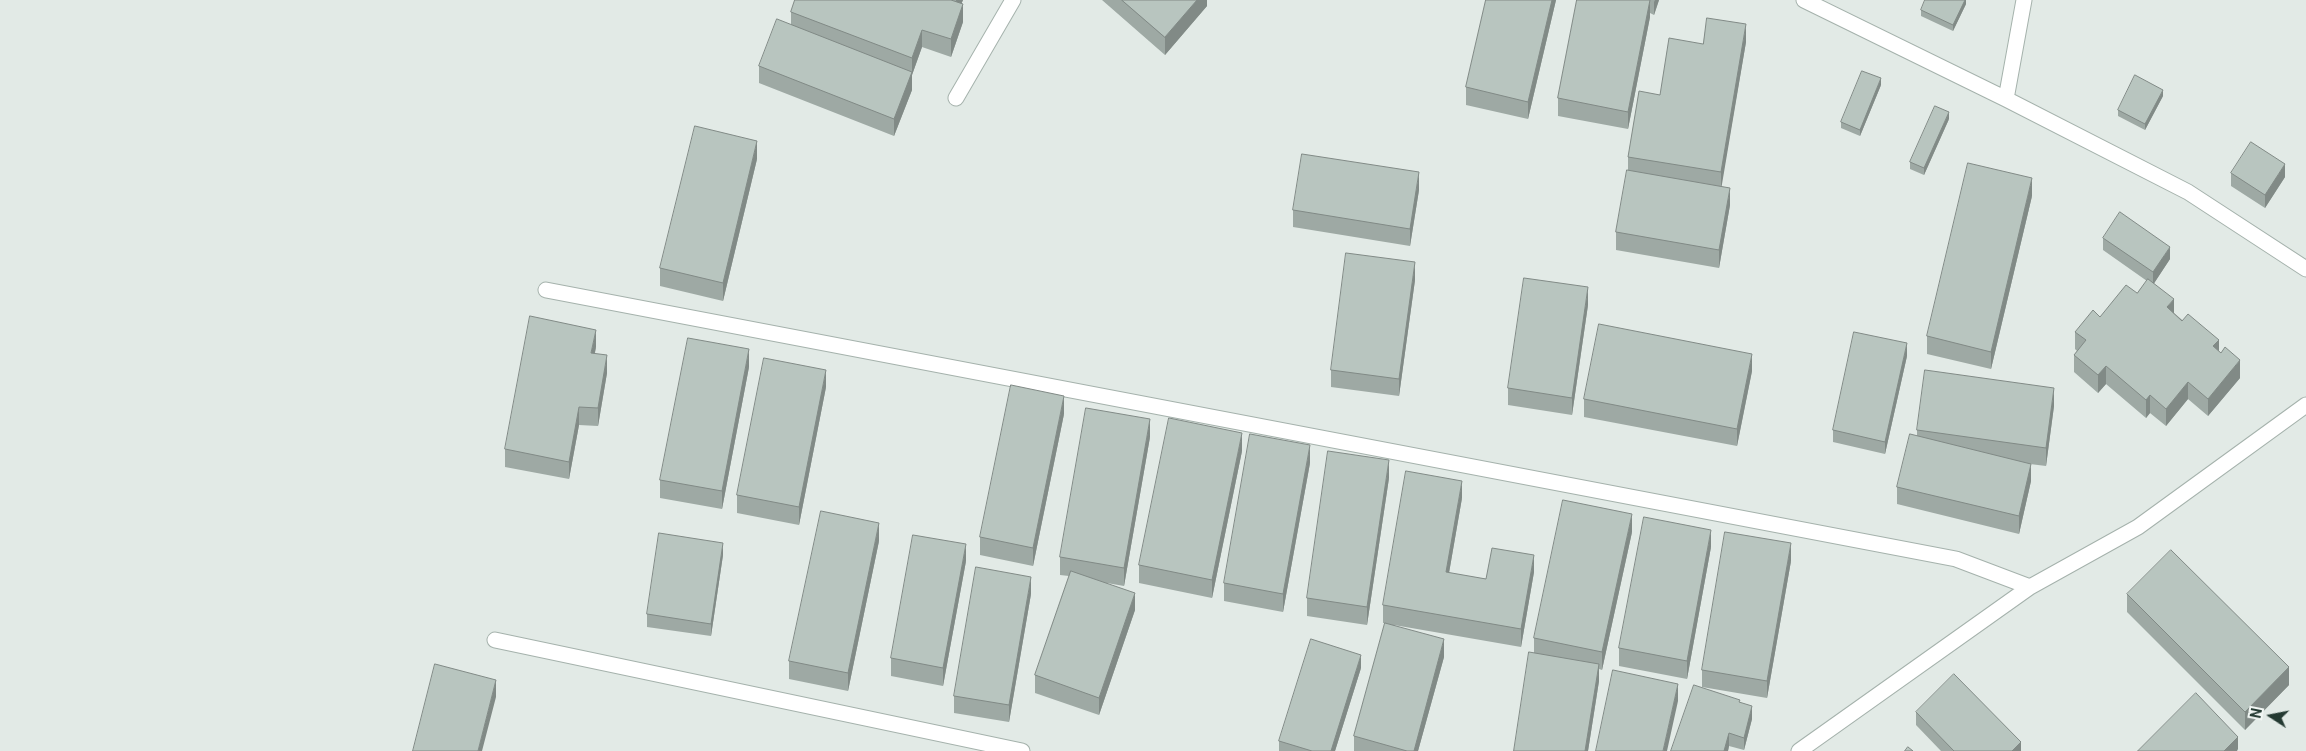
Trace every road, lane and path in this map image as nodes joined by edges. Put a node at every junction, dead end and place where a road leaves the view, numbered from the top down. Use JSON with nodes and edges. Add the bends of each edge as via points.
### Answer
{"nodes":[{"id":1,"x":1013,"y":0,"type":"edge"},
{"id":2,"x":1804,"y":0,"type":"edge"},
{"id":3,"x":2024,"y":0,"type":"edge"},
{"id":4,"x":956,"y":98,"type":"dead end"},
{"id":5,"x":2006,"y":99,"type":"junction"},
{"id":6,"x":2306,"y":269,"type":"edge"},
{"id":7,"x":546,"y":290,"type":"dead end"},
{"id":8,"x":2306,"y":405,"type":"edge"},
{"id":9,"x":2030,"y":587,"type":"junction"},
{"id":10,"x":494,"y":640,"type":"dead end"},
{"id":11,"x":1022,"y":751,"type":"edge"},
{"id":12,"x":1799,"y":751,"type":"edge"}],
"edges":[{"from":1,"to":4,"type":"street"},
{"from":2,"to":5,"type":"street"},
{"from":3,"to":5,"type":"street"},
{"from":5,"to":6,"type":"street","via":[[2188,192]]},
{"from":7,"to":9,"type":"street","via":[[1956,559]]},
{"from":8,"to":9,"type":"street","via":[[2138,527]]},
{"from":9,"to":12,"type":"street"},
{"from":10,"to":11,"type":"street"}]}
